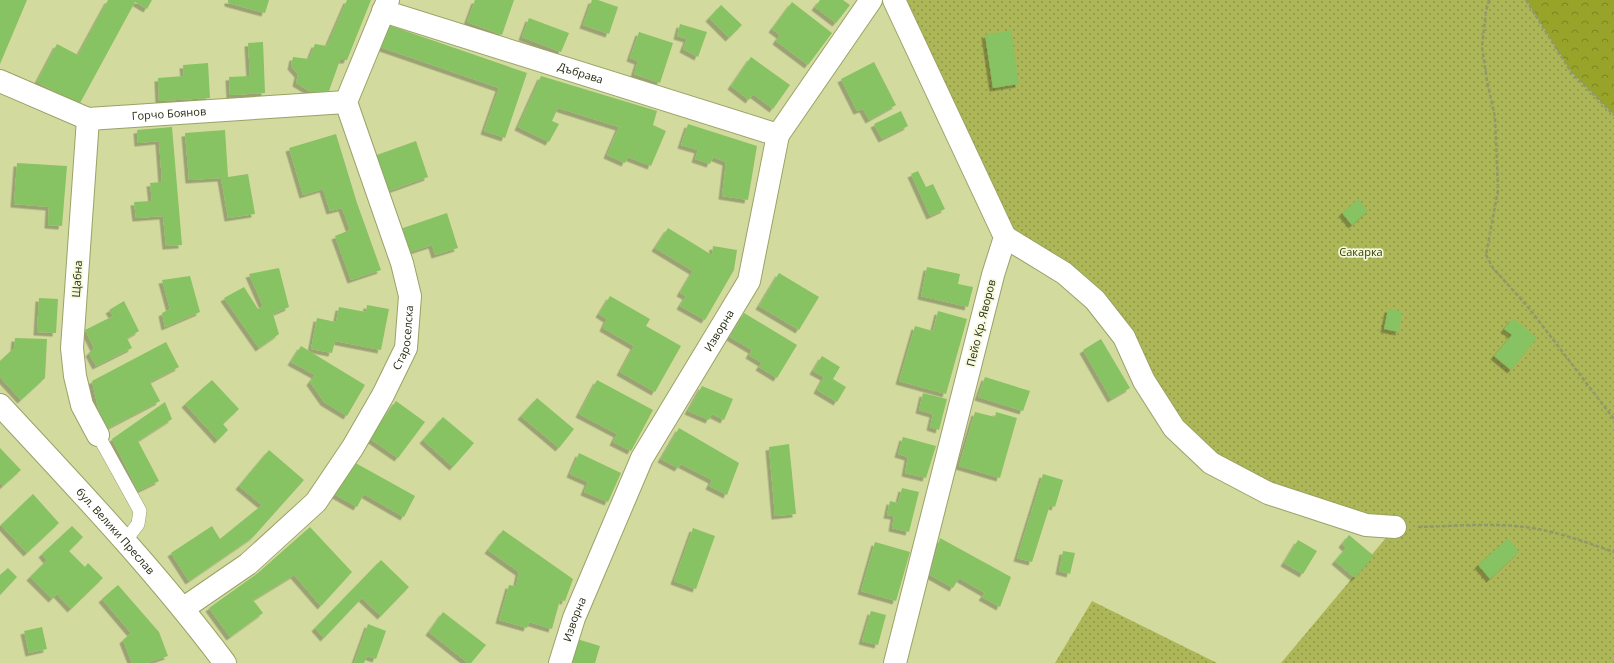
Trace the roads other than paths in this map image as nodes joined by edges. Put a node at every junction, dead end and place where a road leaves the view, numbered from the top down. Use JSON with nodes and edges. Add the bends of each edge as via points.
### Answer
{"nodes":[{"id":1,"x":871,"y":0,"type":"edge"},
{"id":2,"x":894,"y":0,"type":"edge"},
{"id":3,"x":385,"y":6,"type":"edge"},
{"id":4,"x":0,"y":81,"type":"edge"},
{"id":5,"x":346,"y":102,"type":"junction"},
{"id":6,"x":88,"y":119,"type":"junction"},
{"id":7,"x":778,"y":135,"type":"junction"},
{"id":8,"x":1005,"y":237,"type":"junction"},
{"id":9,"x":0,"y":405,"type":"edge"},
{"id":10,"x":98,"y":436,"type":"joint"},
{"id":11,"x":1395,"y":527,"type":"road end"},
{"id":12,"x":126,"y":540,"type":"junction"},
{"id":13,"x":184,"y":608,"type":"junction"},
{"id":14,"x":225,"y":663,"type":"edge"},
{"id":15,"x":560,"y":663,"type":"edge"},
{"id":16,"x":895,"y":663,"type":"edge"}],
"edges":[{"from":1,"to":7,"type":"street","name":"Изворна"},
{"from":2,"to":8,"type":"street"},
{"from":3,"to":5,"type":"street"},
{"from":3,"to":7,"type":"street","name":"Дъбрава"},
{"from":4,"to":6,"type":"street","name":"Горчо Боянов"},
{"from":5,"to":6,"type":"street","name":"Горчо Боянов"},
{"from":5,"to":13,"type":"street","name":"Староселска","via":[[402,263],[410,296],[406,348],[353,447],[316,502],[248,564]]},
{"from":6,"to":10,"type":"street","name":"Щабна","via":[[72,348],[82,405]]},
{"from":7,"to":15,"type":"street","name":"Изворна","via":[[749,282],[642,458],[574,618]]},
{"from":8,"to":11,"type":"street","via":[[1064,273],[1095,300],[1124,337],[1144,381],[1174,428],[1211,463],[1268,493],[1366,525]]},
{"from":8,"to":16,"type":"street","name":"Пейо Кр. Яворов","via":[[993,275]]},
{"from":9,"to":12,"type":"street","name":"бул. Велики Преслав"},
{"from":10,"to":12,"type":"lane","via":[[140,511],[138,524]]},
{"from":12,"to":13,"type":"street","name":"бул. Велики Преслав"},
{"from":13,"to":14,"type":"street","name":"бул. Велики Преслав"}]}
